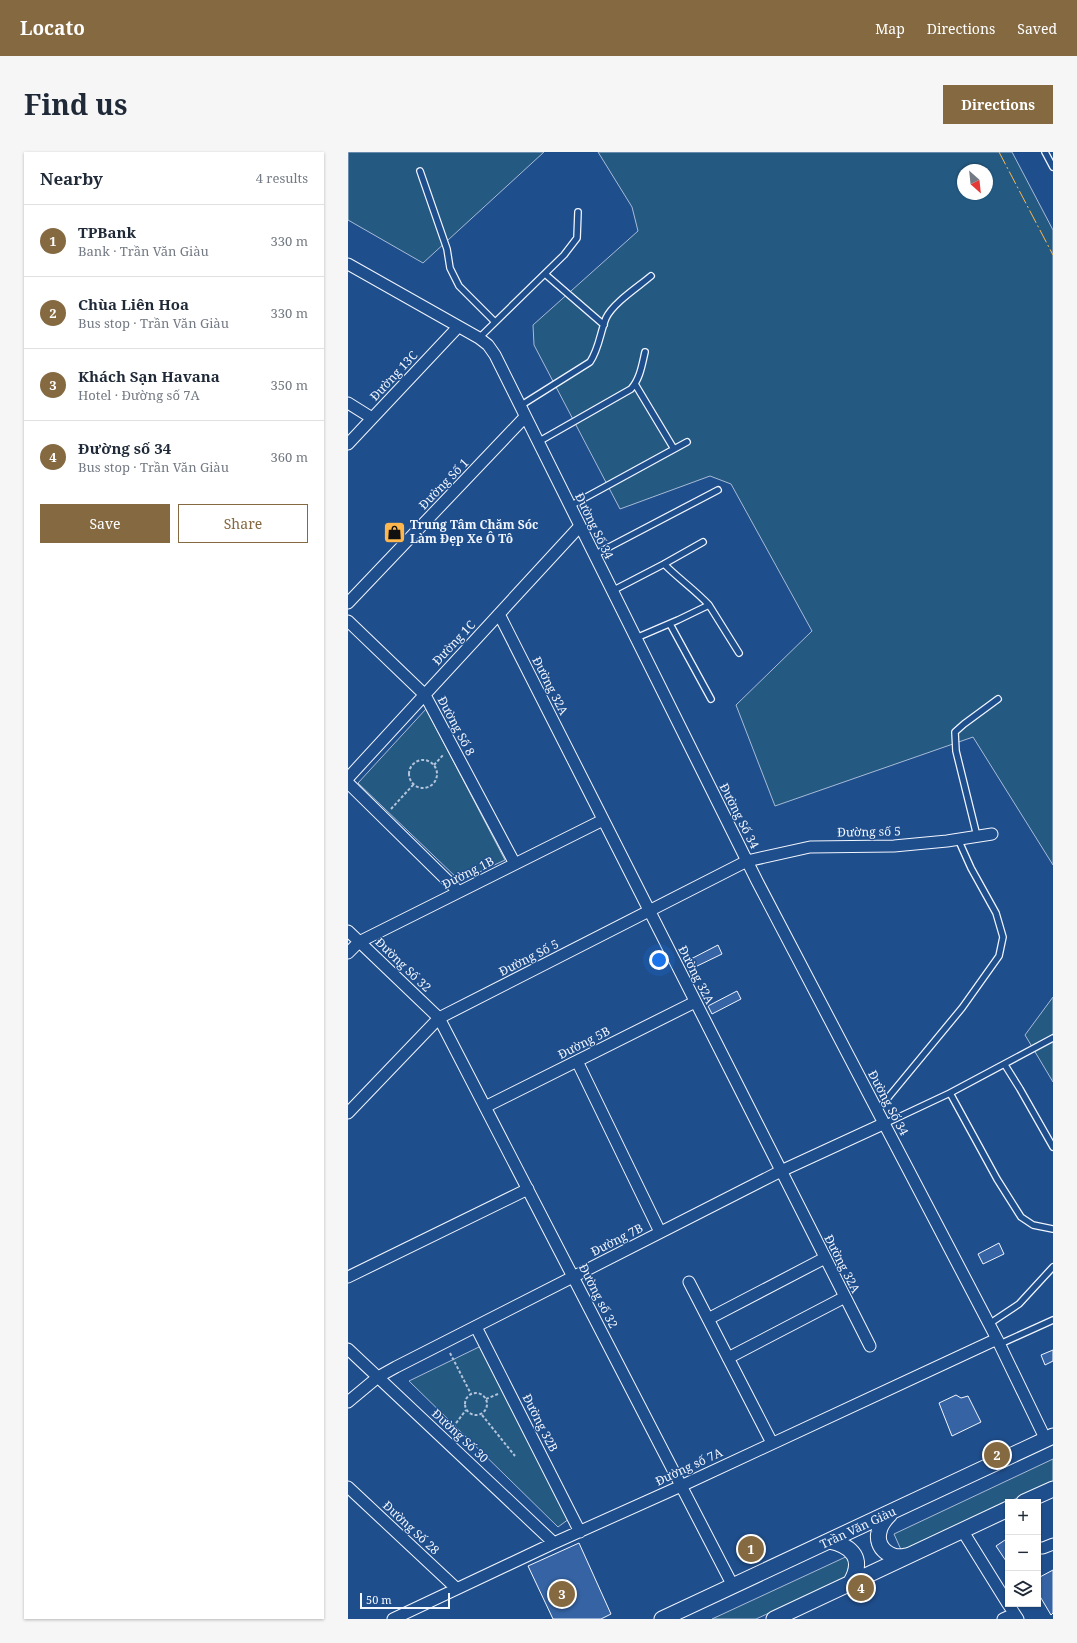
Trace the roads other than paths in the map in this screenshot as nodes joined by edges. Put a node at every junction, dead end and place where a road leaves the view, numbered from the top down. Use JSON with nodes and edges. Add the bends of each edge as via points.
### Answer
{"nodes":[{"id":1,"x":1045,"y":152,"type":"edge"},
{"id":2,"x":1053,"y":167,"type":"edge"},
{"id":3,"x":420,"y":171,"type":"dead end"},
{"id":4,"x":578,"y":212,"type":"dead end"},
{"id":5,"x":348,"y":264,"type":"edge"},
{"id":6,"x":545,"y":274,"type":"junction"},
{"id":7,"x":651,"y":276,"type":"dead end"},
{"id":8,"x":495,"y":322,"type":"junction"},
{"id":9,"x":604,"y":325,"type":"junction"},
{"id":10,"x":458,"y":326,"type":"junction"},
{"id":11,"x":479,"y":338,"type":"junction"},
{"id":12,"x":645,"y":352,"type":"dead end"},
{"id":13,"x":635,"y":384,"type":"junction"},
{"id":14,"x":348,"y":403,"type":"edge"},
{"id":15,"x":520,"y":406,"type":"junction"},
{"id":16,"x":525,"y":417,"type":"junction"},
{"id":17,"x":372,"y":418,"type":"junction"},
{"id":18,"x":538,"y":442,"type":"junction"},
{"id":19,"x":687,"y":442,"type":"dead end"},
{"id":20,"x":348,"y":444,"type":"edge"},
{"id":21,"x":674,"y":449,"type":"junction"},
{"id":22,"x":718,"y":490,"type":"dead end"},
{"id":23,"x":570,"y":506,"type":"junction"},
{"id":24,"x":580,"y":526,"type":"junction"},
{"id":25,"x":703,"y":542,"type":"dead end"},
{"id":26,"x":594,"y":555,"type":"junction"},
{"id":27,"x":664,"y":564,"type":"junction"},
{"id":28,"x":612,"y":591,"type":"junction"},
{"id":29,"x":348,"y":603,"type":"edge"},
{"id":30,"x":709,"y":605,"type":"junction"},
{"id":31,"x":499,"y":614,"type":"junction"},
{"id":32,"x":348,"y":621,"type":"edge"},
{"id":33,"x":670,"y":624,"type":"junction"},
{"id":34,"x":636,"y":638,"type":"junction"},
{"id":35,"x":739,"y":653,"type":"dead end"},
{"id":36,"x":425,"y":695,"type":"junction"},
{"id":37,"x":711,"y":699,"type":"dead end"},
{"id":38,"x":998,"y":699,"type":"dead end"},
{"id":39,"x":348,"y":778,"type":"edge"},
{"id":40,"x":348,"y":783,"type":"edge"},
{"id":41,"x":603,"y":820,"type":"junction"},
{"id":42,"x":992,"y":834,"type":"dead end"},
{"id":43,"x":977,"y":836,"type":"junction"},
{"id":44,"x":958,"y":839,"type":"junction"},
{"id":45,"x":747,"y":861,"type":"junction"},
{"id":46,"x":515,"y":864,"type":"junction"},
{"id":47,"x":459,"y":892,"type":"junction"},
{"id":48,"x":649,"y":910,"type":"junction"},
{"id":49,"x":348,"y":931,"type":"edge"},
{"id":50,"x":359,"y":942,"type":"junction"},
{"id":51,"x":348,"y":953,"type":"edge"},
{"id":52,"x":695,"y":1002,"type":"junction"},
{"id":53,"x":439,"y":1018,"type":"junction"},
{"id":54,"x":1053,"y":1038,"type":"edge"},
{"id":55,"x":577,"y":1061,"type":"junction"},
{"id":56,"x":1005,"y":1065,"type":"junction"},
{"id":57,"x":950,"y":1094,"type":"junction"},
{"id":58,"x":485,"y":1107,"type":"junction"},
{"id":59,"x":877,"y":1112,"type":"junction"},
{"id":60,"x":348,"y":1113,"type":"edge"},
{"id":61,"x":883,"y":1124,"type":"junction"},
{"id":62,"x":1053,"y":1147,"type":"edge"},
{"id":63,"x":781,"y":1171,"type":"junction"},
{"id":64,"x":528,"y":1189,"type":"junction"},
{"id":65,"x":1053,"y":1229,"type":"edge"},
{"id":66,"x":660,"y":1232,"type":"junction"},
{"id":67,"x":825,"y":1258,"type":"junction"},
{"id":68,"x":1053,"y":1266,"type":"edge"},
{"id":69,"x":572,"y":1276,"type":"junction"},
{"id":70,"x":348,"y":1277,"type":"edge"},
{"id":71,"x":689,"y":1282,"type":"dead end"},
{"id":72,"x":844,"y":1297,"type":"junction"},
{"id":73,"x":708,"y":1318,"type":"junction"},
{"id":74,"x":1053,"y":1320,"type":"edge"},
{"id":75,"x":989,"y":1324,"type":"junction"},
{"id":76,"x":476,"y":1327,"type":"junction"},
{"id":77,"x":998,"y":1342,"type":"junction"},
{"id":78,"x":870,"y":1346,"type":"dead end"},
{"id":79,"x":348,"y":1349,"type":"edge"},
{"id":80,"x":728,"y":1358,"type":"junction"},
{"id":81,"x":378,"y":1377,"type":"junction"},
{"id":82,"x":348,"y":1402,"type":"edge"},
{"id":83,"x":1049,"y":1438,"type":"edge"},
{"id":84,"x":772,"y":1443,"type":"junction"},
{"id":85,"x":681,"y":1486,"type":"junction"},
{"id":86,"x":348,"y":1487,"type":"edge"},
{"id":87,"x":1053,"y":1489,"type":"edge"},
{"id":88,"x":1031,"y":1499,"type":"edge"},
{"id":89,"x":1005,"y":1510,"type":"edge"},
{"id":90,"x":891,"y":1513,"type":"junction"},
{"id":91,"x":962,"y":1530,"type":"junction"},
{"id":92,"x":580,"y":1532,"type":"junction"},
{"id":93,"x":554,"y":1542,"type":"junction"},
{"id":94,"x":829,"y":1542,"type":"junction"},
{"id":95,"x":1053,"y":1544,"type":"edge"},
{"id":96,"x":1041,"y":1548,"type":"edge"},
{"id":97,"x":908,"y":1556,"type":"junction"},
{"id":98,"x":851,"y":1582,"type":"junction"},
{"id":99,"x":733,"y":1586,"type":"junction"},
{"id":100,"x":456,"y":1588,"type":"junction"},
{"id":101,"x":1005,"y":1599,"type":"edge"},
{"id":102,"x":1010,"y":1607,"type":"edge"},
{"id":103,"x":1016,"y":1616,"type":"edge"},
{"id":104,"x":393,"y":1619,"type":"edge"},
{"id":105,"x":662,"y":1619,"type":"edge"},
{"id":106,"x":774,"y":1619,"type":"edge"},
{"id":107,"x":1003,"y":1619,"type":"edge"}],
"edges":[{"from":1,"to":2,"type":"lane"},
{"from":3,"to":8,"type":"lane","via":[[447,249],[450,268],[459,286]]},
{"from":4,"to":6,"type":"lane","via":[[577,238]]},
{"from":5,"to":10,"type":"street","name":"Đường Số 34"},
{"from":6,"to":8,"type":"lane"},
{"from":6,"to":9,"type":"lane"},
{"from":7,"to":9,"type":"lane","via":[[610,311]]},
{"from":8,"to":11,"type":"lane"},
{"from":9,"to":15,"type":"lane","via":[[590,362]]},
{"from":10,"to":11,"type":"street","name":"Đường Số 34"},
{"from":10,"to":17,"type":"street","name":"Đường 13C"},
{"from":11,"to":15,"type":"street","name":"Đường Số 34","via":[[488,345]]},
{"from":12,"to":13,"type":"lane"},
{"from":13,"to":18,"type":"lane"},
{"from":13,"to":21,"type":"lane"},
{"from":14,"to":17,"type":"street"},
{"from":15,"to":16,"type":"street","name":"Đường Số 34"},
{"from":16,"to":18,"type":"street","name":"Đường Số 34"},
{"from":16,"to":29,"type":"street","name":"Đường Số 1"},
{"from":17,"to":20,"type":"street","name":"Đường 13C"},
{"from":18,"to":23,"type":"street","name":"Đường Số 34"},
{"from":19,"to":21,"type":"lane"},
{"from":21,"to":23,"type":"lane"},
{"from":22,"to":26,"type":"lane"},
{"from":23,"to":24,"type":"street","name":"Đường Số 34"},
{"from":24,"to":26,"type":"street","name":"Đường Số 34"},
{"from":24,"to":31,"type":"street","name":"Đường 1C"},
{"from":25,"to":27,"type":"lane"},
{"from":26,"to":28,"type":"street","name":"Đường Số 34"},
{"from":27,"to":28,"type":"lane"},
{"from":27,"to":30,"type":"lane"},
{"from":28,"to":34,"type":"street","name":"Đường Số 34"},
{"from":30,"to":33,"type":"lane"},
{"from":30,"to":35,"type":"lane"},
{"from":31,"to":36,"type":"street","name":"Đường 1C"},
{"from":31,"to":41,"type":"street","name":"Đường 32A"},
{"from":32,"to":36,"type":"street","name":"Đường Số 8"},
{"from":33,"to":34,"type":"lane"},
{"from":33,"to":37,"type":"lane"},
{"from":34,"to":45,"type":"street","name":"Đường Số 34"},
{"from":36,"to":39,"type":"street","name":"Đường 1C"},
{"from":36,"to":46,"type":"street","name":"Đường Số 8"},
{"from":38,"to":43,"type":"lane","via":[[955,732],[956,751]]},
{"from":40,"to":47,"type":"street"},
{"from":41,"to":46,"type":"street","name":"Đường 1B"},
{"from":41,"to":48,"type":"street","name":"Đường 32A"},
{"from":42,"to":43,"type":"street","name":"Đường số 5"},
{"from":43,"to":44,"type":"street","name":"Đường số 5"},
{"from":44,"to":45,"type":"street","name":"Đường số 5","via":[[894,846],[810,847]]},
{"from":44,"to":59,"type":"lane","via":[[996,913],[1003,937],[999,956],[962,1008]]},
{"from":45,"to":48,"type":"street","name":"Đường Số 5"},
{"from":45,"to":59,"type":"street","name":"Đường Số 34"},
{"from":46,"to":47,"type":"street","name":"Đường 1B"},
{"from":47,"to":50,"type":"street","name":"Đường 1B"},
{"from":48,"to":52,"type":"street","name":"Đường 32A"},
{"from":48,"to":53,"type":"street","name":"Đường Số 5"},
{"from":49,"to":50,"type":"street","name":"Đường Số 32"},
{"from":50,"to":51,"type":"street","name":"Đường 1B"},
{"from":50,"to":53,"type":"street","name":"Đường Số 32"},
{"from":52,"to":55,"type":"street","name":"Đường 5B"},
{"from":52,"to":63,"type":"street","name":"Đường 32A"},
{"from":53,"to":58,"type":"street","name":"Đường số 32"},
{"from":53,"to":60,"type":"street","name":"Đường Số 5"},
{"from":54,"to":56,"type":"lane"},
{"from":55,"to":58,"type":"street","name":"Đường 5B"},
{"from":55,"to":66,"type":"street"},
{"from":56,"to":57,"type":"lane"},
{"from":56,"to":62,"type":"lane"},
{"from":57,"to":61,"type":"lane"},
{"from":57,"to":65,"type":"lane","via":[[997,1180],[1021,1217],[1033,1225]]},
{"from":58,"to":64,"type":"street","name":"Đường số 32"},
{"from":59,"to":61,"type":"street","name":"Đường Số 34"},
{"from":61,"to":63,"type":"street","name":"Đường 7B"},
{"from":61,"to":75,"type":"street","name":"Đường Số 34"},
{"from":63,"to":66,"type":"street","name":"Đường 7B"},
{"from":63,"to":67,"type":"street","name":"Đường 32A"},
{"from":64,"to":69,"type":"street","name":"Đường số 32"},
{"from":64,"to":70,"type":"street"},
{"from":66,"to":69,"type":"street","name":"Đường 7B"},
{"from":67,"to":72,"type":"street","name":"Đường 32A"},
{"from":67,"to":73,"type":"street"},
{"from":68,"to":75,"type":"lane","via":[[1019,1304]]},
{"from":69,"to":76,"type":"street","name":"Đường 7B"},
{"from":69,"to":85,"type":"street","name":"Đường số 32"},
{"from":71,"to":73,"type":"street"},
{"from":72,"to":78,"type":"street","name":"Đường 32A"},
{"from":72,"to":80,"type":"street"},
{"from":73,"to":80,"type":"street"},
{"from":74,"to":77,"type":"lane"},
{"from":75,"to":77,"type":"street","name":"Đường Số 34"},
{"from":76,"to":81,"type":"street","name":"Đường 7B"},
{"from":76,"to":92,"type":"street","name":"Đường 32B"},
{"from":77,"to":83,"type":"street","name":"Đường Số 34"},
{"from":77,"to":84,"type":"street","name":"Đường số 7A"},
{"from":79,"to":81,"type":"street","name":"Đường Số 30"},
{"from":80,"to":84,"type":"street"},
{"from":81,"to":82,"type":"street","name":"Đường 7B"},
{"from":81,"to":93,"type":"street","name":"Đường Số 30"},
{"from":83,"to":90,"type":"main road","name":"Trần Văn Giàu"},
{"from":84,"to":85,"type":"street","name":"Đường số 7A"},
{"from":85,"to":92,"type":"street","name":"Đường số 7A"},
{"from":85,"to":99,"type":"street","name":"Đường số 32"},
{"from":86,"to":100,"type":"street","name":"Đường Số 28"},
{"from":87,"to":88,"type":"main road"},
{"from":89,"to":91,"type":"main road"},
{"from":90,"to":94,"type":"main road","name":"Trần Văn Giàu"},
{"from":90,"to":97,"type":"main road","via":[[880,1527],[880,1545],[889,1555],[901,1558]]},
{"from":91,"to":97,"type":"main road"},
{"from":91,"to":101,"type":"street"},
{"from":92,"to":93,"type":"street","name":"Đường số 7A"},
{"from":93,"to":100,"type":"street","name":"Đường số 7A"},
{"from":94,"to":98,"type":"main road","via":[[847,1547],[854,1555],[857,1569]]},
{"from":94,"to":99,"type":"main road","name":"Trần Văn Giàu"},
{"from":95,"to":96,"type":"street"},
{"from":97,"to":98,"type":"main road"},
{"from":98,"to":106,"type":"main road"},
{"from":99,"to":105,"type":"main road","name":"Trần Văn Giàu"},
{"from":100,"to":104,"type":"street","name":"Đường số 7A"},
{"from":102,"to":103,"type":"street"},
{"from":103,"to":107,"type":"street"}]}
